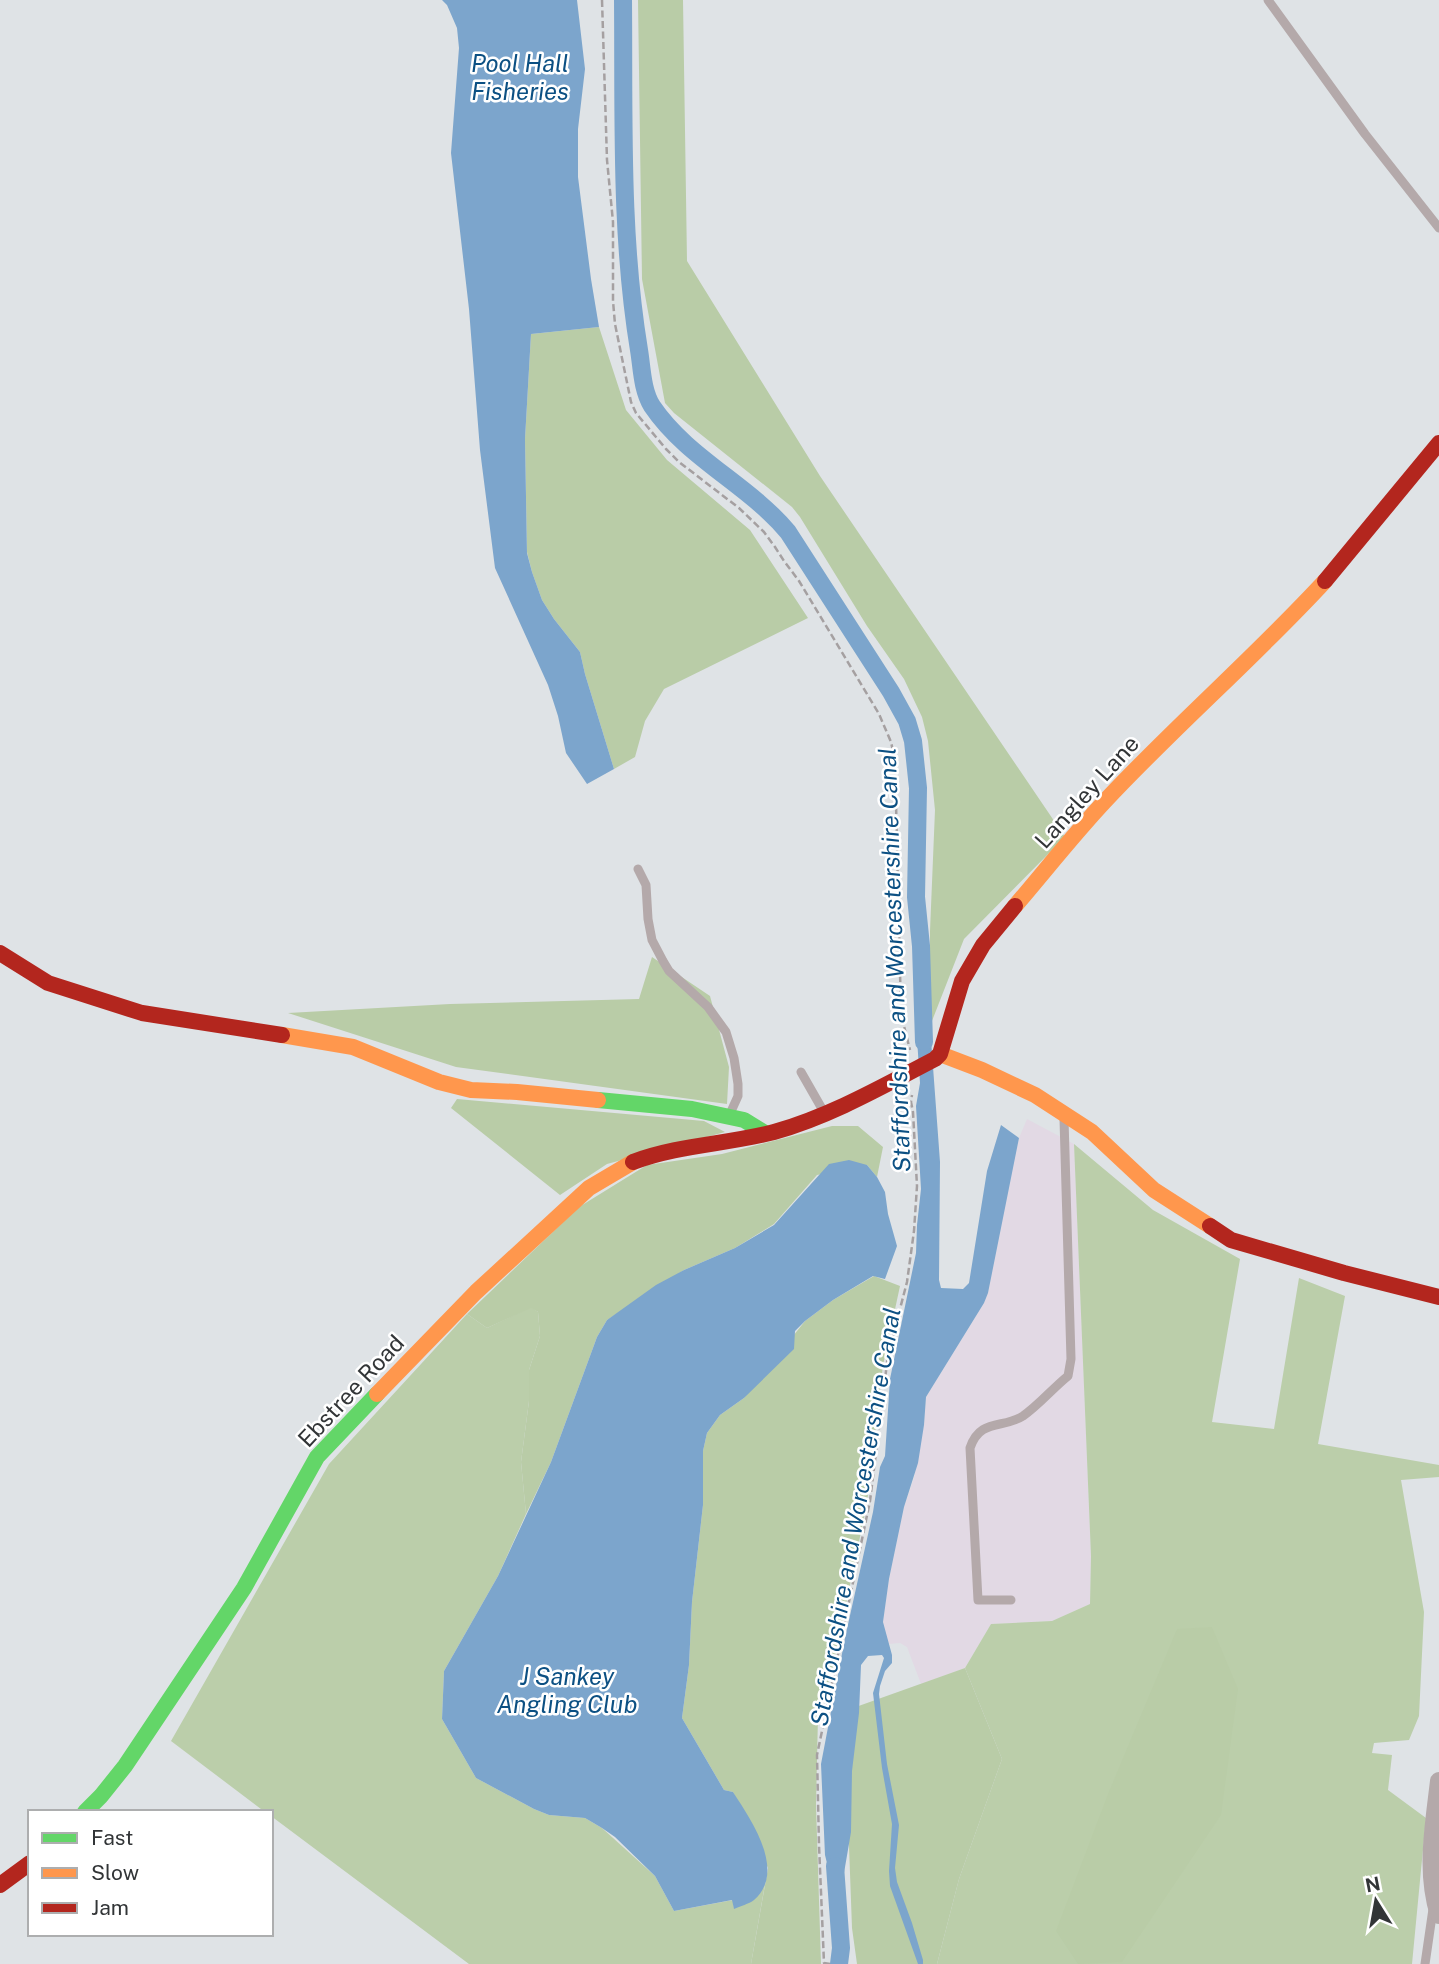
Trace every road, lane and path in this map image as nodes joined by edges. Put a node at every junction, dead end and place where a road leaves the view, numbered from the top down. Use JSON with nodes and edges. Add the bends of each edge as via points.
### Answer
{"nodes":[{"id":1,"x":602,"y":0,"type":"edge"},
{"id":2,"x":1268,"y":0,"type":"edge"},
{"id":3,"x":1439,"y":228,"type":"edge"},
{"id":4,"x":1439,"y":443,"type":"edge"},
{"id":5,"x":638,"y":869,"type":"dead end"},
{"id":6,"x":0,"y":953,"type":"edge"},
{"id":7,"x":911,"y":1053,"type":"dead end"},
{"id":8,"x":938,"y":1057,"type":"junction"},
{"id":9,"x":802,"y":1072,"type":"dead end"},
{"id":10,"x":913,"y":1091,"type":"dead end"},
{"id":11,"x":825,"y":1114,"type":"junction"},
{"id":12,"x":1064,"y":1114,"type":"junction"},
{"id":13,"x":729,"y":1117,"type":"junction"},
{"id":14,"x":765,"y":1133,"type":"junction"},
{"id":15,"x":1439,"y":1297,"type":"edge"},
{"id":16,"x":1011,"y":1600,"type":"dead end"},
{"id":17,"x":1439,"y":1780,"type":"edge"},
{"id":18,"x":87,"y":1810,"type":"edge"},
{"id":19,"x":28,"y":1864,"type":"edge"},
{"id":20,"x":0,"y":1885,"type":"edge"},
{"id":21,"x":1437,"y":1908,"type":"edge"},
{"id":22,"x":824,"y":1963,"type":"edge"},
{"id":23,"x":830,"y":1964,"type":"edge"},
{"id":24,"x":1425,"y":1964,"type":"edge"}],
"edges":[{"from":1,"to":7,"type":"path","via":[[613,301],[631,402],[680,462],[764,531],[799,581],[887,731],[895,760],[901,1014]]},
{"from":2,"to":3,"type":"lane"},
{"from":4,"to":8,"type":"street","name":"Langley Lane","via":[[1340,564],[1105,801],[1000,923],[962,981]]},
{"from":5,"to":13,"type":"lane","via":[[646,885],[652,940],[663,961],[726,1032],[738,1084]]},
{"from":6,"to":13,"type":"street","via":[[48,984],[142,1013],[353,1047],[471,1090],[692,1109]]},
{"from":8,"to":11,"type":"street"},
{"from":8,"to":12,"type":"street","via":[[982,1070]]},
{"from":9,"to":11,"type":"lane"},
{"from":10,"to":22,"type":"path","via":[[914,1231],[888,1355],[870,1501],[817,1755]]},
{"from":11,"to":14,"type":"street"},
{"from":12,"to":15,"type":"street","via":[[1092,1132],[1154,1190],[1231,1240]]},
{"from":12,"to":16,"type":"lane","via":[[1068,1376],[1021,1418],[974,1436],[970,1448],[978,1600]]},
{"from":13,"to":14,"type":"street"},
{"from":14,"to":18,"type":"street","name":"Ebstree Road","via":[[634,1161],[589,1188],[476,1292],[317,1457],[244,1588],[125,1766]]},
{"from":17,"to":21,"type":"street","via":[[1431,1855]]},
{"from":19,"to":20,"type":"street"},
{"from":21,"to":24,"type":"lane"},
{"from":22,"to":23,"type":"path"}]}
